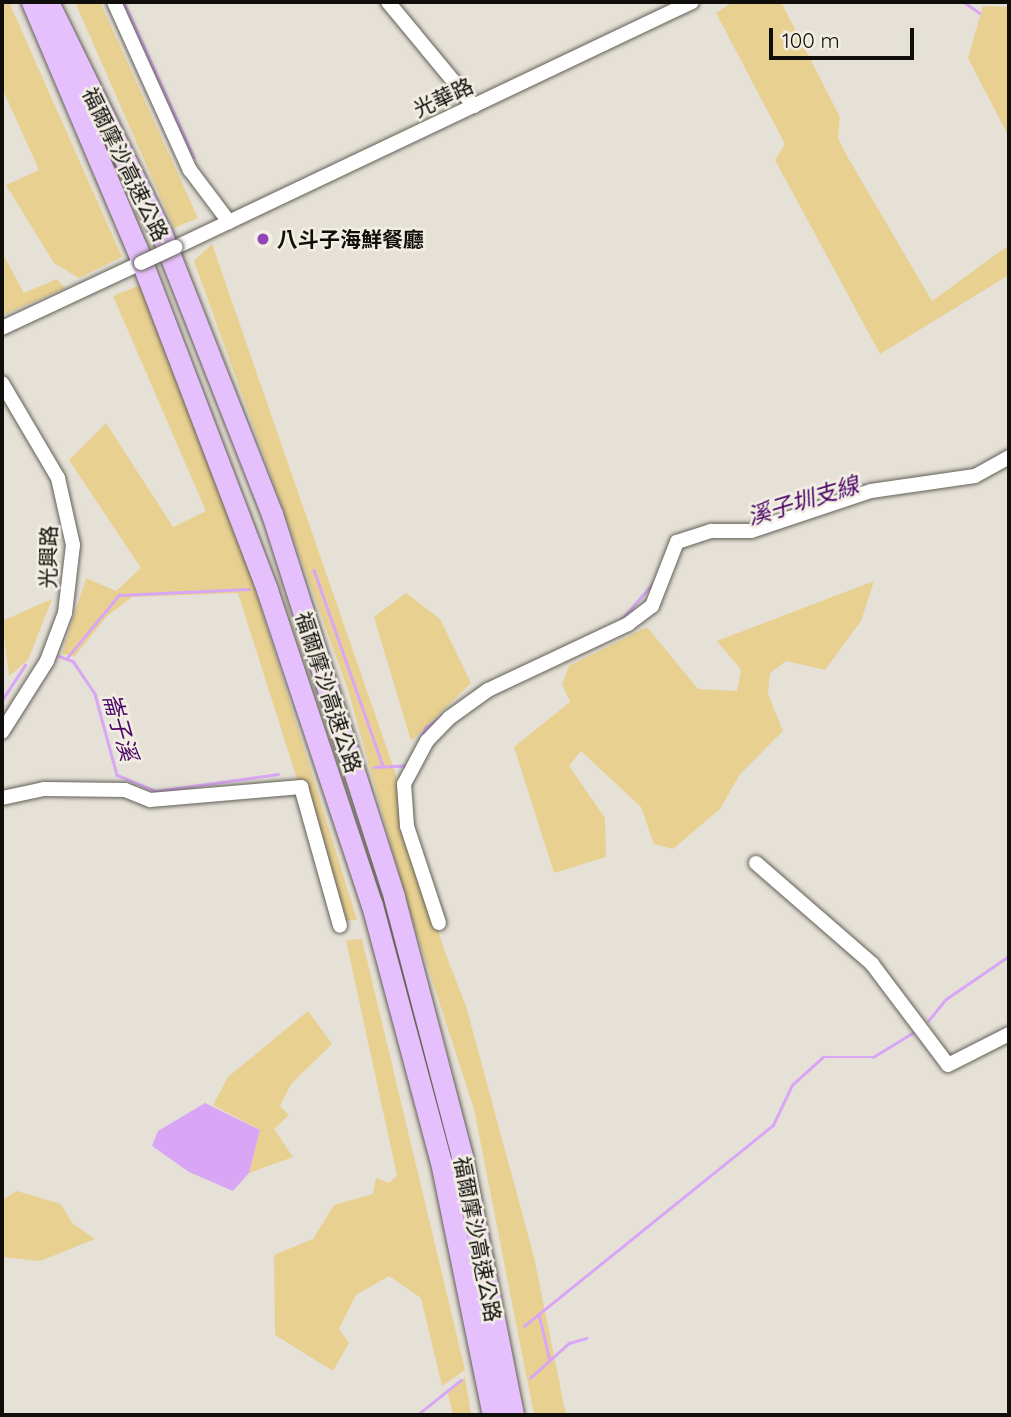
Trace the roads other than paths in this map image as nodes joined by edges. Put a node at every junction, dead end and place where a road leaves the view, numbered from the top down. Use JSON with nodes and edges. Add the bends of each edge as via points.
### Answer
{"nodes":[{"id":1,"x":32,"y":2,"type":"edge"},
{"id":2,"x":48,"y":2,"type":"edge"},
{"id":3,"x":114,"y":2,"type":"edge"},
{"id":4,"x":388,"y":2,"type":"edge"},
{"id":5,"x":692,"y":2,"type":"edge"},
{"id":6,"x":474,"y":106,"type":"junction"},
{"id":7,"x":229,"y":222,"type":"junction"},
{"id":8,"x":2,"y":328,"type":"edge"},
{"id":9,"x":2,"y":383,"type":"edge"},
{"id":10,"x":1009,"y":457,"type":"edge"},
{"id":11,"x":2,"y":732,"type":"edge"},
{"id":12,"x":2,"y":798,"type":"edge"},
{"id":13,"x":756,"y":863,"type":"dead end"},
{"id":14,"x":439,"y":923,"type":"dead end"},
{"id":15,"x":340,"y":926,"type":"dead end"},
{"id":16,"x":1009,"y":1034,"type":"edge"},
{"id":17,"x":493,"y":1415,"type":"edge"},
{"id":18,"x":513,"y":1415,"type":"edge"}],
"edges":[{"from":1,"to":17,"type":"highway","name":"福爾摩沙高速公路","via":[[137,249],[267,590],[372,905],[441,1162]]},
{"from":2,"to":18,"type":"highway","name":"福爾摩沙高速公路","via":[[162,235],[272,514],[398,910],[461,1157]]},
{"from":3,"to":7,"type":"street","via":[[190,170]]},
{"from":4,"to":6,"type":"street"},
{"from":5,"to":6,"type":"street","name":"光華路"},
{"from":6,"to":7,"type":"street","name":"光華路"},
{"from":7,"to":8,"type":"street","name":"光華路","bridge":true},
{"from":9,"to":11,"type":"street","name":"光興路","via":[[58,478],[73,545],[65,613],[47,661]]},
{"from":10,"to":14,"type":"street","via":[[975,476],[850,496],[751,531],[711,531],[677,542],[652,606],[628,624],[488,690],[427,741],[404,784],[403,804]]},
{"from":12,"to":15,"type":"street","via":[[44,789],[125,790],[150,800],[301,787]]},
{"from":13,"to":16,"type":"street","via":[[872,964],[948,1065]]}]}
